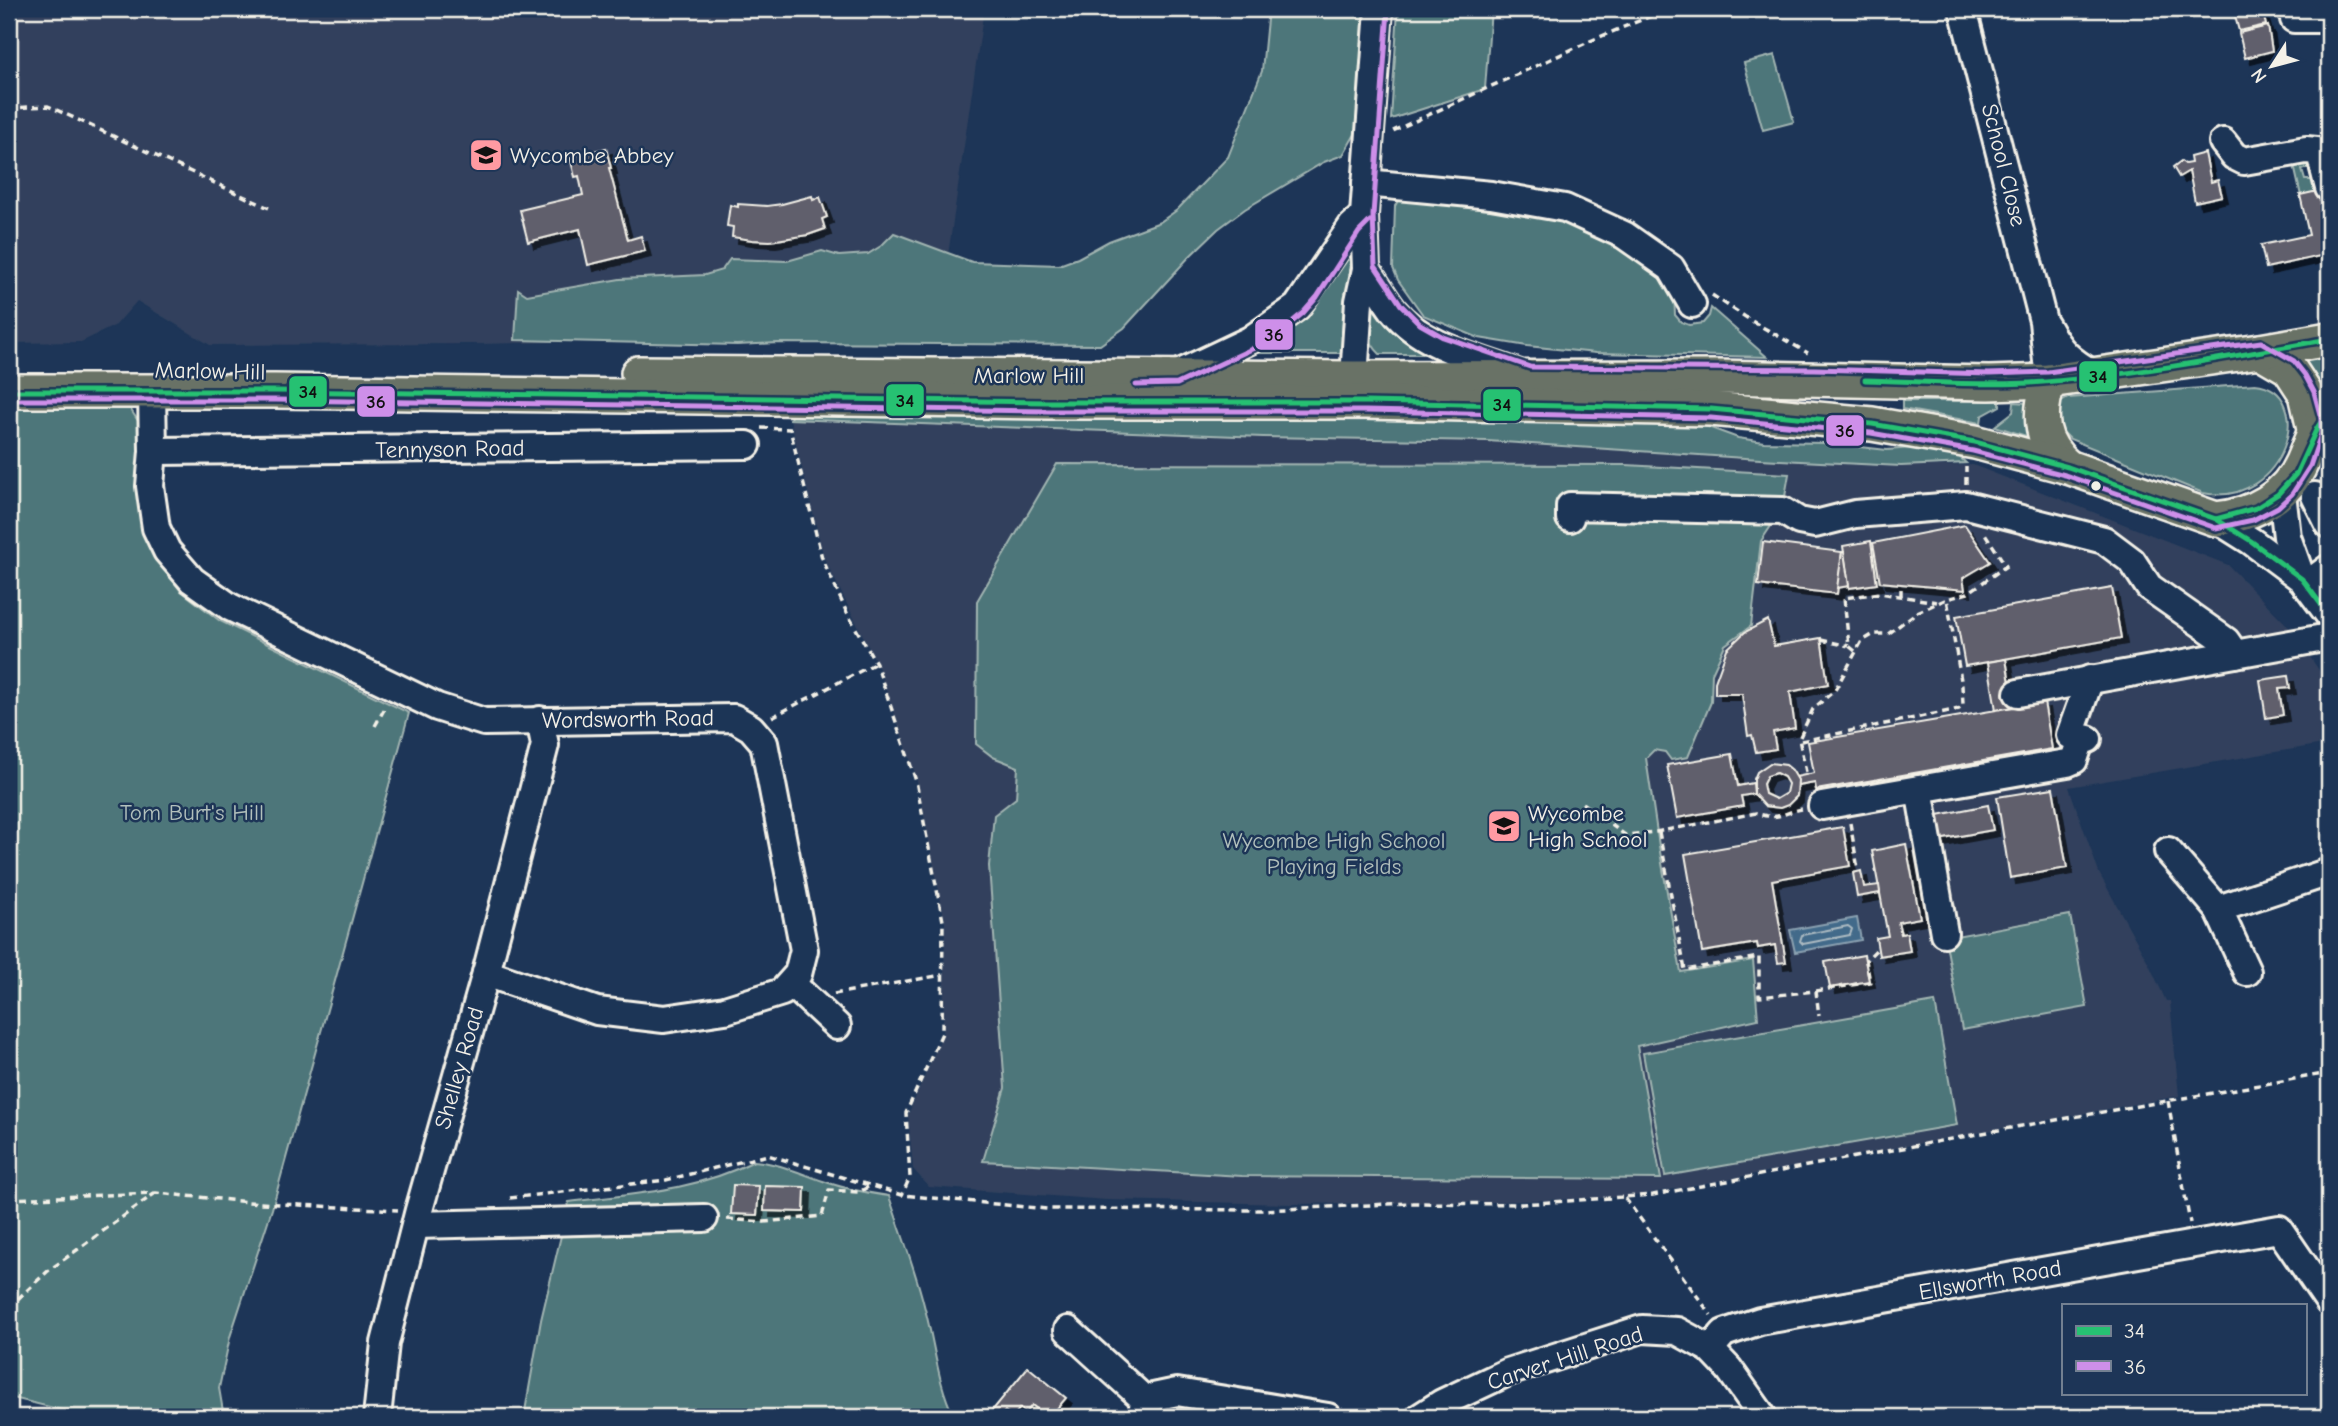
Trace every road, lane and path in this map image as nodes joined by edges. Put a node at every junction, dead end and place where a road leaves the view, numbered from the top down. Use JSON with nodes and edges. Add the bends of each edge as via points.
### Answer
{"nodes":[{"id":1,"x":1379,"y":9,"type":"edge"},
{"id":2,"x":1668,"y":9,"type":"edge"},
{"id":3,"x":1964,"y":9,"type":"edge"},
{"id":4,"x":2294,"y":19,"type":"dead end"},
{"id":5,"x":2329,"y":19,"type":"edge"},
{"id":6,"x":9,"y":107,"type":"edge"},
{"id":7,"x":2223,"y":142,"type":"dead end"},
{"id":8,"x":1369,"y":143,"type":"junction"},
{"id":9,"x":2320,"y":177,"type":"edge"},
{"id":10,"x":1366,"y":183,"type":"junction"},
{"id":11,"x":269,"y":208,"type":"dead end"},
{"id":12,"x":1364,"y":215,"type":"junction"},
{"id":13,"x":1366,"y":269,"type":"junction"},
{"id":14,"x":1698,"y":297,"type":"joint"},
{"id":15,"x":2043,"y":321,"type":"junction"},
{"id":16,"x":2329,"y":339,"type":"edge"},
{"id":17,"x":2260,"y":351,"type":"junction"},
{"id":18,"x":1819,"y":359,"type":"dead end"},
{"id":19,"x":9,"y":369,"type":"edge"},
{"id":20,"x":2095,"y":375,"type":"junction"},
{"id":21,"x":1174,"y":376,"type":"junction"},
{"id":22,"x":1528,"y":376,"type":"junction"},
{"id":23,"x":2049,"y":381,"type":"junction"},
{"id":24,"x":1360,"y":390,"type":"junction"},
{"id":25,"x":9,"y":391,"type":"edge"},
{"id":26,"x":152,"y":393,"type":"junction"},
{"id":27,"x":2322,"y":419,"type":"edge"},
{"id":28,"x":779,"y":428,"type":"dead end"},
{"id":29,"x":747,"y":445,"type":"dead end"},
{"id":30,"x":153,"y":452,"type":"junction"},
{"id":31,"x":1966,"y":460,"type":"dead end"},
{"id":32,"x":2068,"y":467,"type":"junction"},
{"id":33,"x":2281,"y":493,"type":"junction"},
{"id":34,"x":2315,"y":496,"type":"dead end"},
{"id":35,"x":1966,"y":505,"type":"junction"},
{"id":36,"x":1570,"y":518,"type":"dead end"},
{"id":37,"x":2216,"y":519,"type":"junction"},
{"id":38,"x":2329,"y":524,"type":"edge"},
{"id":39,"x":2329,"y":568,"type":"edge"},
{"id":40,"x":2304,"y":582,"type":"junction"},
{"id":41,"x":1901,"y":584,"type":"dead end"},
{"id":42,"x":1900,"y":596,"type":"junction"},
{"id":43,"x":1947,"y":599,"type":"junction"},
{"id":44,"x":1940,"y":602,"type":"junction"},
{"id":45,"x":2329,"y":615,"type":"edge"},
{"id":46,"x":2329,"y":637,"type":"edge"},
{"id":47,"x":1821,"y":640,"type":"dead end"},
{"id":48,"x":1849,"y":646,"type":"junction"},
{"id":49,"x":1855,"y":652,"type":"junction"},
{"id":50,"x":2235,"y":654,"type":"junction"},
{"id":51,"x":876,"y":663,"type":"junction"},
{"id":52,"x":2090,"y":679,"type":"junction"},
{"id":53,"x":2018,"y":693,"type":"dead end"},
{"id":54,"x":540,"y":720,"type":"junction"},
{"id":55,"x":751,"y":728,"type":"junction"},
{"id":56,"x":1800,"y":741,"type":"junction"},
{"id":57,"x":1806,"y":772,"type":"dead end"},
{"id":58,"x":1919,"y":789,"type":"junction"},
{"id":59,"x":1581,"y":803,"type":"dead end"},
{"id":60,"x":1826,"y":805,"type":"junction"},
{"id":61,"x":1659,"y":832,"type":"junction"},
{"id":62,"x":2168,"y":851,"type":"dead end"},
{"id":63,"x":1858,"y":869,"type":"dead end"},
{"id":64,"x":2329,"y":872,"type":"edge"},
{"id":65,"x":2218,"y":909,"type":"junction"},
{"id":66,"x":1944,"y":933,"type":"dead end"},
{"id":67,"x":1876,"y":950,"type":"dead end"},
{"id":68,"x":2247,"y":972,"type":"dead end"},
{"id":69,"x":486,"y":973,"type":"junction"},
{"id":70,"x":942,"y":975,"type":"junction"},
{"id":71,"x":799,"y":991,"type":"junction"},
{"id":72,"x":1816,"y":991,"type":"junction"},
{"id":73,"x":1819,"y":1016,"type":"dead end"},
{"id":74,"x":837,"y":1026,"type":"dead end"},
{"id":75,"x":2329,"y":1073,"type":"edge"},
{"id":76,"x":2168,"y":1101,"type":"junction"},
{"id":77,"x":870,"y":1186,"type":"junction"},
{"id":78,"x":156,"y":1193,"type":"junction"},
{"id":79,"x":902,"y":1195,"type":"junction"},
{"id":80,"x":1625,"y":1198,"type":"junction"},
{"id":81,"x":9,"y":1199,"type":"edge"},
{"id":82,"x":500,"y":1199,"type":"dead end"},
{"id":83,"x":417,"y":1217,"type":"junction"},
{"id":84,"x":704,"y":1218,"type":"joint"},
{"id":85,"x":2194,"y":1243,"type":"junction"},
{"id":86,"x":2329,"y":1302,"type":"edge"},
{"id":87,"x":9,"y":1307,"type":"edge"},
{"id":88,"x":1068,"y":1330,"type":"dead end"},
{"id":89,"x":1717,"y":1341,"type":"junction"},
{"id":90,"x":1143,"y":1408,"type":"edge"},
{"id":91,"x":377,"y":1417,"type":"edge"},
{"id":92,"x":1328,"y":1417,"type":"edge"},
{"id":93,"x":1420,"y":1417,"type":"edge"},
{"id":94,"x":1763,"y":1417,"type":"edge"}],
"edges":[{"from":1,"to":8,"type":"street"},
{"from":2,"to":8,"type":"path"},
{"from":3,"to":15,"type":"street","name":"School Close"},
{"from":4,"to":5,"type":"street"},
{"from":6,"to":11,"type":"path","via":[[48,106]]},
{"from":7,"to":9,"type":"street","via":[[2244,161],[2316,151],[2321,156]]},
{"from":8,"to":10,"type":"street"},
{"from":10,"to":12,"type":"street"},
{"from":10,"to":14,"type":"street","via":[[1491,195],[1565,208],[1624,235],[1671,268]]},
{"from":12,"to":13,"type":"street"},
{"from":12,"to":21,"type":"street","via":[[1297,307],[1250,340]]},
{"from":13,"to":22,"type":"street","via":[[1394,312],[1415,331],[1439,345]]},
{"from":13,"to":24,"type":"street","via":[[1359,301]]},
{"from":14,"to":18,"type":"path"},
{"from":15,"to":20,"type":"street","name":"School Close","via":[[2060,351]]},
{"from":15,"to":23,"type":"street","name":"School Close"},
{"from":16,"to":17,"type":"main road","name":"Marlow Hill"},
{"from":17,"to":20,"type":"main road","name":"Marlow Hill"},
{"from":17,"to":27,"type":"main road","via":[[2289,368]]},
{"from":19,"to":21,"type":"main road","name":"Marlow Hill"},
{"from":20,"to":23,"type":"main road","name":"Marlow Hill"},
{"from":21,"to":24,"type":"main road","name":"Marlow Hill"},
{"from":22,"to":23,"type":"main road","name":"Marlow Hill"},
{"from":22,"to":24,"type":"main road","name":"Marlow Hill"},
{"from":23,"to":32,"type":"main road","via":[[2042,413],[2046,441]]},
{"from":24,"to":26,"type":"main road","name":"Marlow Hill","via":[[1049,402]]},
{"from":24,"to":32,"type":"main road","name":"Marlow Hill","via":[[1711,409],[1872,424],[1975,442]]},
{"from":25,"to":26,"type":"main road","name":"Marlow Hill"},
{"from":26,"to":30,"type":"street","name":"Wordsworth Road"},
{"from":27,"to":33,"type":"main road","via":[[2301,465]]},
{"from":28,"to":51,"type":"path","via":[[790,429],[822,558]]},
{"from":29,"to":30,"type":"street","name":"Tennyson Road"},
{"from":30,"to":54,"type":"street","name":"Wordsworth Road","via":[[150,486],[156,528],[167,551],[192,580],[230,607],[437,707],[484,722]]},
{"from":31,"to":35,"type":"path"},
{"from":32,"to":37,"type":"main road","name":"Marlow Hill"},
{"from":33,"to":37,"type":"main road","via":[[2253,511]]},
{"from":33,"to":40,"type":"street","via":[[2287,537]]},
{"from":34,"to":38,"type":"street"},
{"from":35,"to":36,"type":"street","via":[[1855,514],[1815,524],[1783,511],[1570,506]]},
{"from":35,"to":43,"type":"path","via":[[2006,566],[1968,593]]},
{"from":35,"to":50,"type":"street","via":[[2104,540],[2132,561],[2149,587],[2226,640]]},
{"from":37,"to":40,"type":"street"},
{"from":39,"to":40,"type":"street"},
{"from":40,"to":45,"type":"street"},
{"from":41,"to":42,"type":"path"},
{"from":42,"to":44,"type":"path"},
{"from":42,"to":48,"type":"path","via":[[1880,593],[1844,598]]},
{"from":43,"to":44,"type":"path"},
{"from":43,"to":56,"type":"path","via":[[1962,686],[1959,709]]},
{"from":44,"to":49,"type":"path","via":[[1917,612],[1888,634],[1874,634],[1862,641]]},
{"from":46,"to":50,"type":"street"},
{"from":47,"to":48,"type":"path"},
{"from":48,"to":49,"type":"path"},
{"from":49,"to":56,"type":"path","via":[[1835,690],[1813,709]]},
{"from":50,"to":52,"type":"street","via":[[2198,669]]},
{"from":51,"to":55,"type":"path"},
{"from":51,"to":70,"type":"path","via":[[916,782],[943,921]]},
{"from":52,"to":53,"type":"street"},
{"from":52,"to":58,"type":"street","via":[[2074,760]]},
{"from":54,"to":55,"type":"street","name":"Wordsworth Road","via":[[734,718]]},
{"from":54,"to":69,"type":"street","name":"Shelley Road","via":[[545,745]]},
{"from":55,"to":71,"type":"street","via":[[764,743],[768,758],[804,950]]},
{"from":56,"to":57,"type":"path"},
{"from":58,"to":60,"type":"street"},
{"from":58,"to":66,"type":"street"},
{"from":59,"to":61,"type":"path","via":[[1625,835]]},
{"from":60,"to":61,"type":"path","via":[[1779,817],[1756,813]]},
{"from":60,"to":63,"type":"path"},
{"from":61,"to":72,"type":"path","via":[[1685,970],[1759,957],[1759,997]]},
{"from":62,"to":65,"type":"street"},
{"from":64,"to":65,"type":"street"},
{"from":65,"to":68,"type":"street"},
{"from":67,"to":72,"type":"path","via":[[1866,960],[1870,982]]},
{"from":69,"to":71,"type":"street","via":[[597,1011],[664,1018],[725,1010]]},
{"from":69,"to":83,"type":"street","name":"Shelley Road"},
{"from":70,"to":71,"type":"path"},
{"from":70,"to":79,"type":"path","via":[[942,1033],[906,1113],[910,1177]]},
{"from":71,"to":74,"type":"street"},
{"from":72,"to":73,"type":"path"},
{"from":75,"to":76,"type":"path"},
{"from":76,"to":80,"type":"path"},
{"from":76,"to":85,"type":"path"},
{"from":77,"to":79,"type":"path"},
{"from":77,"to":82,"type":"path","via":[[768,1155],[666,1180]]},
{"from":77,"to":84,"type":"path","via":[[859,1192],[829,1190],[822,1216],[764,1222]]},
{"from":78,"to":81,"type":"path"},
{"from":78,"to":83,"type":"path"},
{"from":78,"to":87,"type":"path","via":[[48,1272]]},
{"from":79,"to":80,"type":"path","via":[[1060,1209],[1264,1210]]},
{"from":80,"to":89,"type":"path"},
{"from":83,"to":84,"type":"street"},
{"from":83,"to":91,"type":"street","name":"Shelley Road","via":[[385,1343]]},
{"from":85,"to":86,"type":"street","name":"Ellsworth Road","via":[[2279,1229]]},
{"from":85,"to":89,"type":"street","name":"Ellsworth Road","via":[[1760,1321]]},
{"from":88,"to":90,"type":"street"},
{"from":89,"to":93,"type":"street","name":"Carver Hill Road","via":[[1677,1331],[1642,1329],[1508,1372]]},
{"from":89,"to":94,"type":"street","name":"Carver Hill Road","via":[[1729,1368]]},
{"from":90,"to":92,"type":"street","via":[[1177,1392]]}]}
